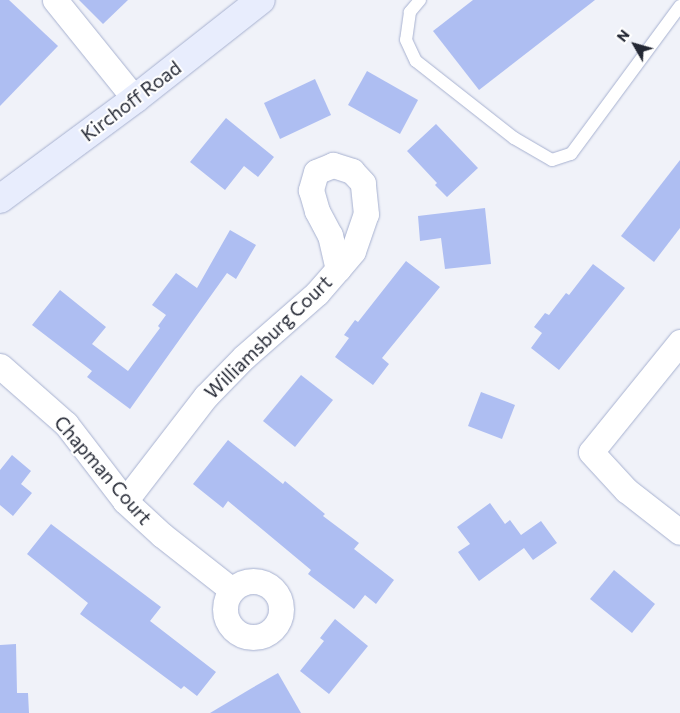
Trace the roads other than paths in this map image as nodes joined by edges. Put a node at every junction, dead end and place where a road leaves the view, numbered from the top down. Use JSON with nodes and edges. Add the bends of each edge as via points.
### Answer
{"nodes":[{"id":1,"x":55,"y":0,"type":"edge"},
{"id":2,"x":262,"y":0,"type":"edge"},
{"id":3,"x":420,"y":0,"type":"edge"},
{"id":4,"x":680,"y":6,"type":"edge"},
{"id":5,"x":135,"y":99,"type":"junction"},
{"id":6,"x":0,"y":200,"type":"edge"},
{"id":7,"x":338,"y":269,"type":"dead end"},
{"id":8,"x":680,"y":342,"type":"edge"},
{"id":9,"x":0,"y":366,"type":"edge"},
{"id":10,"x":126,"y":501,"type":"junction"},
{"id":11,"x":680,"y":532,"type":"edge"},
{"id":12,"x":232,"y":590,"type":"dead end"}],
"edges":[{"from":1,"to":5,"type":"street"},
{"from":2,"to":5,"type":"main road","name":"Kirchoff Road"},
{"from":3,"to":4,"type":"lane","via":[[410,12],[406,40],[416,61],[514,138],[552,160],[572,154]]},
{"from":5,"to":6,"type":"main road","name":"Kirchoff Road"},
{"from":7,"to":10,"type":"street","name":"Williamsburg Court","via":[[317,293],[244,356],[206,396]]},
{"from":8,"to":11,"type":"street","via":[[591,452],[626,490]]},
{"from":9,"to":10,"type":"street","name":"Chapman Court","via":[[66,424]]},
{"from":10,"to":12,"type":"street","name":"Chapman Court","via":[[162,535]]}]}
